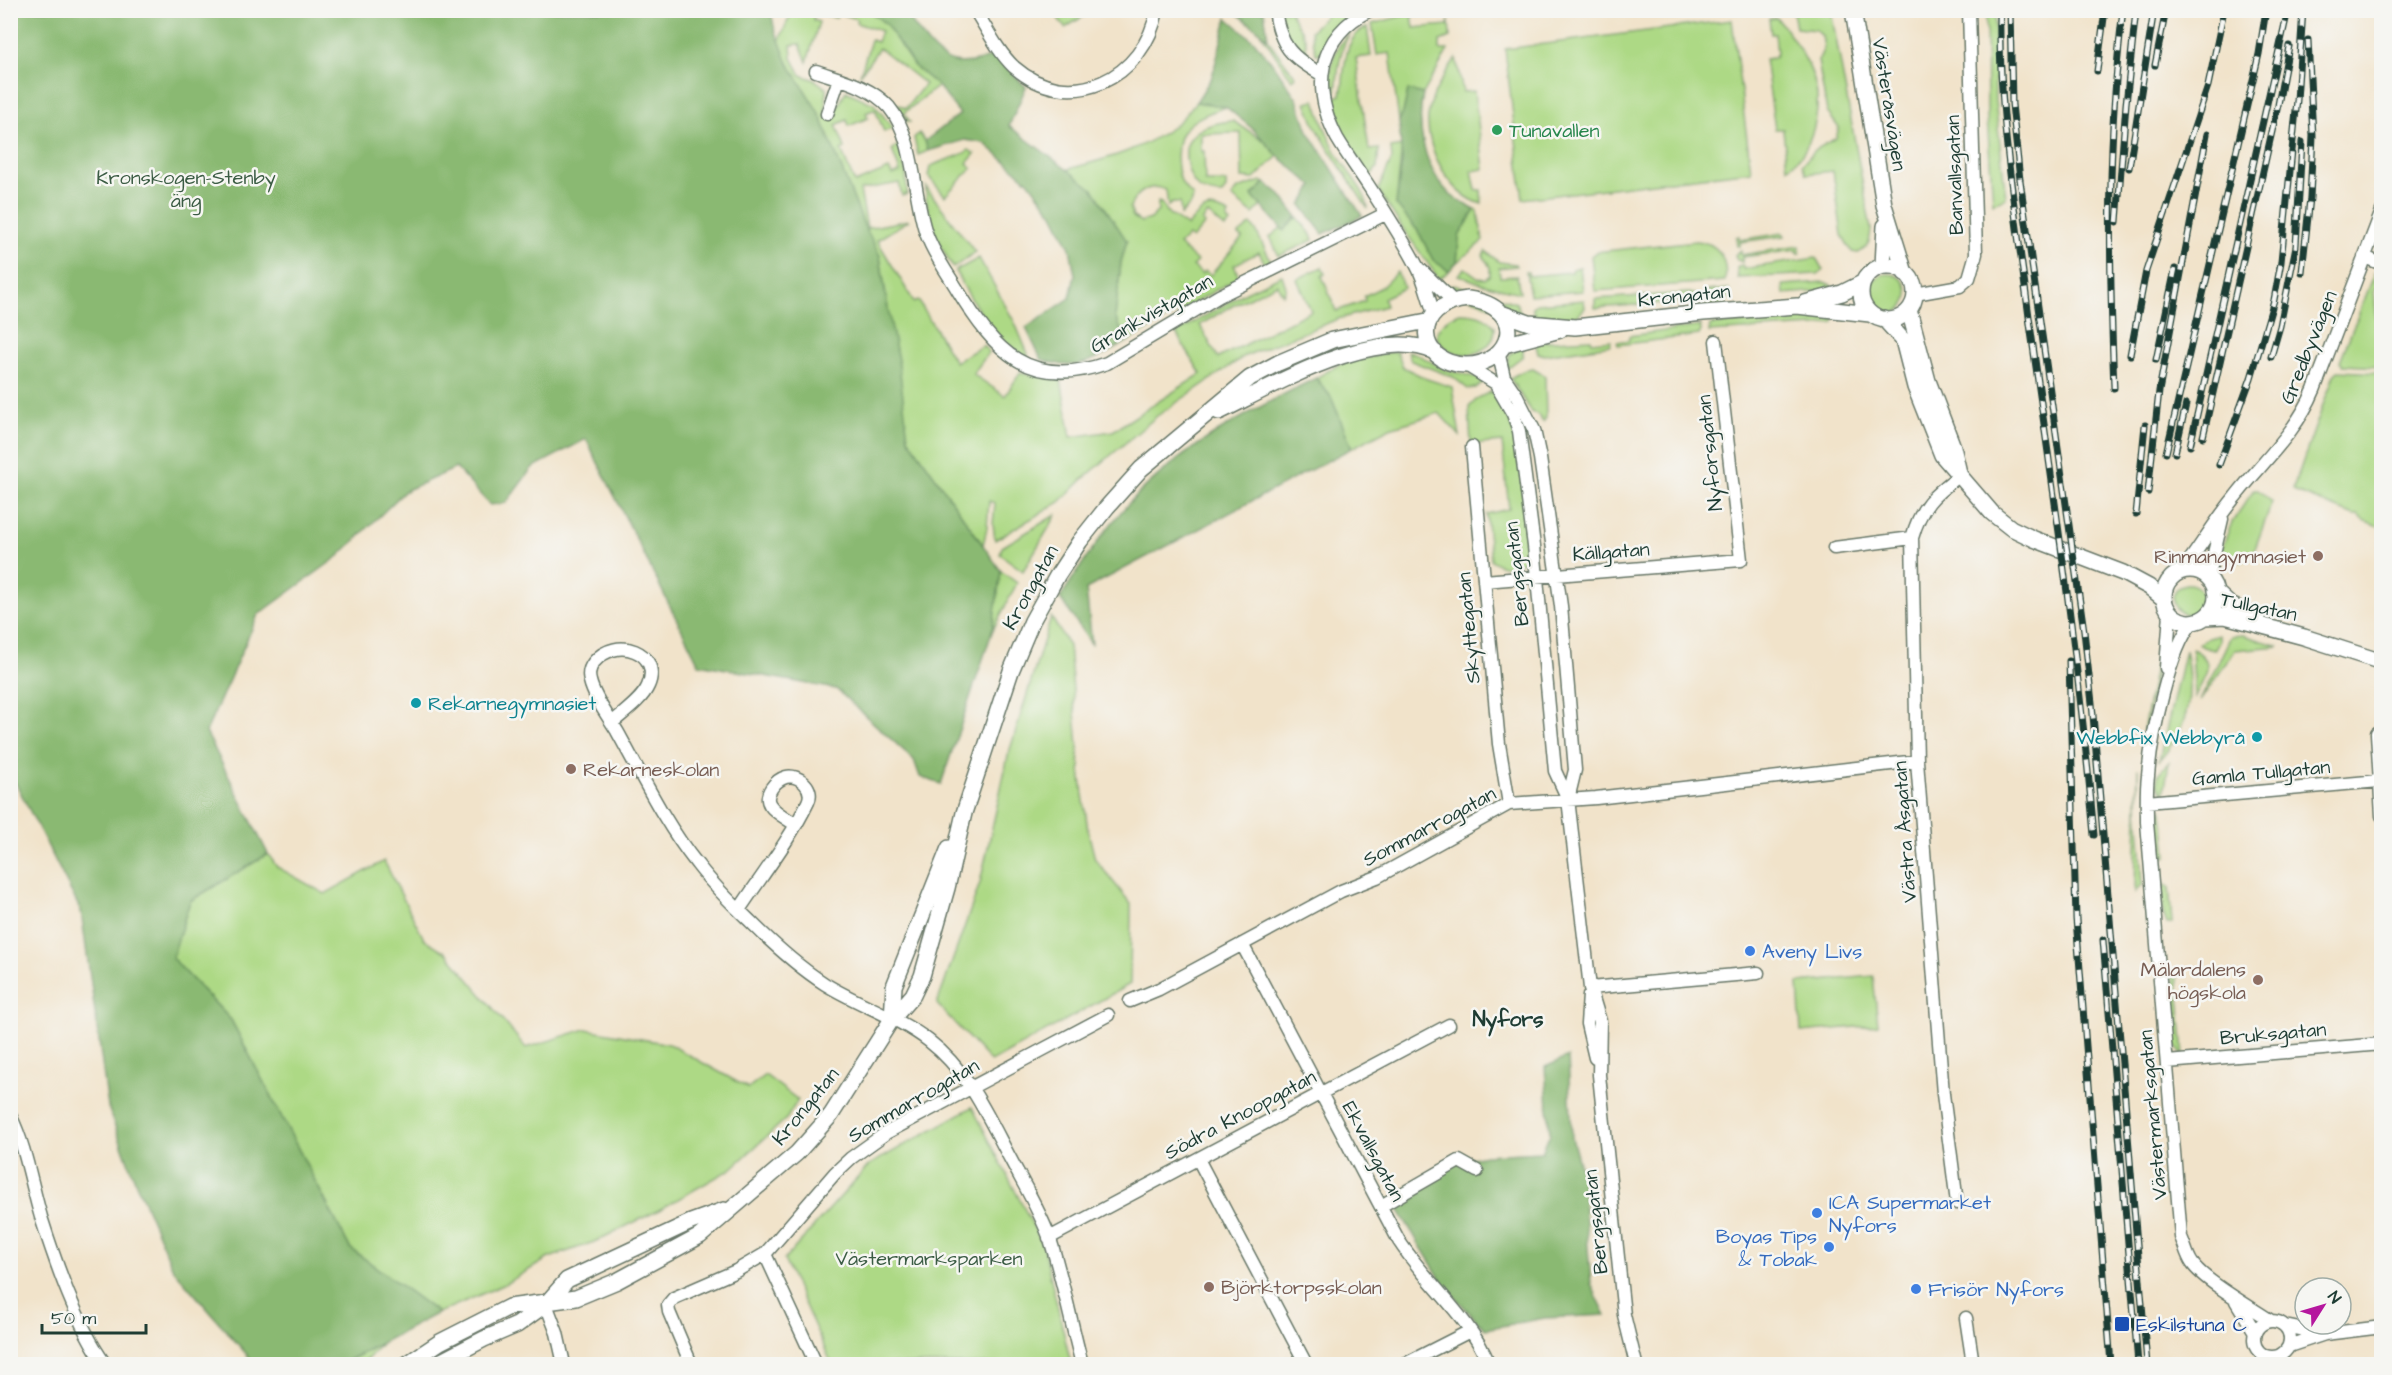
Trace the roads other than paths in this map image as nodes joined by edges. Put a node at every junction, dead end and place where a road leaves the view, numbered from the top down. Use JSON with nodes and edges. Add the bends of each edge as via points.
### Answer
{"nodes":[{"id":1,"x":975,"y":10,"type":"edge"},
{"id":2,"x":1157,"y":10,"type":"edge"},
{"id":3,"x":1275,"y":10,"type":"edge"},
{"id":4,"x":1370,"y":10,"type":"edge"},
{"id":5,"x":1853,"y":10,"type":"edge"},
{"id":6,"x":1969,"y":10,"type":"edge"},
{"id":7,"x":816,"y":71,"type":"dead end"},
{"id":8,"x":1321,"y":74,"type":"junction"},
{"id":9,"x":839,"y":79,"type":"junction"},
{"id":10,"x":827,"y":114,"type":"dead end"},
{"id":11,"x":1884,"y":205,"type":"junction"},
{"id":12,"x":2382,"y":211,"type":"edge"},
{"id":13,"x":1385,"y":214,"type":"junction"},
{"id":14,"x":2364,"y":257,"type":"junction"},
{"id":15,"x":2382,"y":264,"type":"edge"},
{"id":16,"x":1882,"y":266,"type":"junction"},
{"id":17,"x":1418,"y":267,"type":"junction"},
{"id":18,"x":1905,"y":273,"type":"junction"},
{"id":19,"x":1862,"y":283,"type":"junction"},
{"id":20,"x":1915,"y":294,"type":"junction"},
{"id":21,"x":1454,"y":302,"type":"junction"},
{"id":22,"x":1797,"y":306,"type":"junction"},
{"id":23,"x":1909,"y":310,"type":"junction"},
{"id":24,"x":1501,"y":313,"type":"junction"},
{"id":25,"x":1430,"y":317,"type":"junction"},
{"id":26,"x":1877,"y":317,"type":"junction"},
{"id":27,"x":1575,"y":327,"type":"junction"},
{"id":28,"x":1716,"y":341,"type":"dead end"},
{"id":29,"x":1501,"y":348,"type":"junction"},
{"id":30,"x":1435,"y":352,"type":"junction"},
{"id":31,"x":1466,"y":365,"type":"junction"},
{"id":32,"x":1197,"y":423,"type":"junction"},
{"id":33,"x":1472,"y":447,"type":"dead end"},
{"id":34,"x":1959,"y":476,"type":"junction"},
{"id":35,"x":2224,"y":512,"type":"junction"},
{"id":36,"x":1912,"y":538,"type":"junction"},
{"id":37,"x":1834,"y":548,"type":"dead end"},
{"id":38,"x":1741,"y":560,"type":"joint"},
{"id":39,"x":2123,"y":573,"type":"junction"},
{"id":40,"x":1556,"y":574,"type":"junction"},
{"id":41,"x":2178,"y":574,"type":"junction"},
{"id":42,"x":1537,"y":576,"type":"junction"},
{"id":43,"x":1484,"y":581,"type":"junction"},
{"id":44,"x":2211,"y":585,"type":"junction"},
{"id":45,"x":2167,"y":606,"type":"junction"},
{"id":46,"x":2199,"y":619,"type":"junction"},
{"id":47,"x":2304,"y":637,"type":"junction"},
{"id":48,"x":2382,"y":662,"type":"edge"},
{"id":49,"x":2163,"y":693,"type":"junction"},
{"id":50,"x":612,"y":723,"type":"junction"},
{"id":51,"x":2377,"y":733,"type":"dead end"},
{"id":52,"x":1917,"y":761,"type":"junction"},
{"id":53,"x":2379,"y":781,"type":"junction"},
{"id":54,"x":1568,"y":799,"type":"junction"},
{"id":55,"x":2147,"y":802,"type":"junction"},
{"id":56,"x":1509,"y":804,"type":"junction"},
{"id":57,"x":2382,"y":816,"type":"edge"},
{"id":58,"x":795,"y":825,"type":"dead end"},
{"id":59,"x":739,"y":910,"type":"junction"},
{"id":60,"x":1242,"y":944,"type":"junction"},
{"id":61,"x":1758,"y":973,"type":"dead end"},
{"id":62,"x":1590,"y":988,"type":"junction"},
{"id":63,"x":1130,"y":1001,"type":"dead end"},
{"id":64,"x":1108,"y":1015,"type":"dead end"},
{"id":65,"x":892,"y":1019,"type":"junction"},
{"id":66,"x":1449,"y":1025,"type":"dead end"},
{"id":67,"x":2382,"y":1044,"type":"edge"},
{"id":68,"x":2167,"y":1062,"type":"junction"},
{"id":69,"x":972,"y":1088,"type":"junction"},
{"id":70,"x":1322,"y":1093,"type":"junction"},
{"id":71,"x":10,"y":1115,"type":"edge"},
{"id":72,"x":1198,"y":1159,"type":"junction"},
{"id":73,"x":1477,"y":1171,"type":"dead end"},
{"id":74,"x":1957,"y":1203,"type":"dead end"},
{"id":75,"x":734,"y":1206,"type":"junction"},
{"id":76,"x":1381,"y":1206,"type":"junction"},
{"id":77,"x":1049,"y":1238,"type":"junction"},
{"id":78,"x":765,"y":1254,"type":"junction"},
{"id":79,"x":2234,"y":1298,"type":"junction"},
{"id":80,"x":546,"y":1304,"type":"junction"},
{"id":81,"x":1966,"y":1318,"type":"dead end"},
{"id":82,"x":2271,"y":1321,"type":"junction"},
{"id":83,"x":2285,"y":1326,"type":"junction"},
{"id":84,"x":2382,"y":1327,"type":"edge"},
{"id":85,"x":2293,"y":1328,"type":"edge"},
{"id":86,"x":1470,"y":1331,"type":"junction"},
{"id":87,"x":2353,"y":1331,"type":"edge"},
{"id":88,"x":2255,"y":1332,"type":"junction"},
{"id":89,"x":2320,"y":1336,"type":"edge"},
{"id":90,"x":2257,"y":1350,"type":"junction"},
{"id":91,"x":2286,"y":1350,"type":"junction"},
{"id":92,"x":105,"y":1365,"type":"edge"},
{"id":93,"x":407,"y":1365,"type":"edge"},
{"id":94,"x":436,"y":1365,"type":"edge"},
{"id":95,"x":564,"y":1365,"type":"edge"},
{"id":96,"x":691,"y":1365,"type":"edge"},
{"id":97,"x":816,"y":1365,"type":"edge"},
{"id":98,"x":1082,"y":1365,"type":"edge"},
{"id":99,"x":1306,"y":1365,"type":"edge"},
{"id":100,"x":1405,"y":1365,"type":"edge"},
{"id":101,"x":1489,"y":1365,"type":"edge"},
{"id":102,"x":1636,"y":1365,"type":"edge"},
{"id":103,"x":1973,"y":1365,"type":"edge"},
{"id":104,"x":2257,"y":1365,"type":"edge"},
{"id":105,"x":2276,"y":1365,"type":"edge"}],
"edges":[{"from":1,"to":2,"type":"street","via":[[1014,67],[1045,84],[1079,89],[1104,82],[1126,69],[1146,45]]},
{"from":3,"to":8,"type":"street","via":[[1286,49],[1299,62]]},
{"from":4,"to":8,"type":"street","via":[[1342,28],[1332,42]]},
{"from":5,"to":11,"type":"street","name":"Västeråsvägen"},
{"from":6,"to":20,"type":"street","name":"Banvallsgatan","via":[[1976,254],[1969,278],[1960,286]]},
{"from":7,"to":9,"type":"street","name":"Grankvistgatan"},
{"from":8,"to":13,"type":"street","via":[[1330,123]]},
{"from":9,"to":10,"type":"street"},
{"from":9,"to":13,"type":"street","name":"Grankvistgatan","via":[[875,95],[898,123],[905,138],[926,235],[983,331],[1014,358],[1047,371],[1069,372],[1107,363],[1219,296]]},
{"from":11,"to":16,"type":"street","name":"Västeråsvägen"},
{"from":11,"to":18,"type":"street","name":"Västeråsvägen"},
{"from":12,"to":14,"type":"street","name":"Gredbyvägen"},
{"from":13,"to":17,"type":"street"},
{"from":14,"to":15,"type":"street"},
{"from":14,"to":35,"type":"street","name":"Gredbyvägen","via":[[2305,411]]},
{"from":16,"to":18,"type":"street"},
{"from":16,"to":19,"type":"street"},
{"from":17,"to":21,"type":"street"},
{"from":17,"to":25,"type":"street"},
{"from":18,"to":20,"type":"street"},
{"from":19,"to":22,"type":"street","name":"Krongatan","via":[[1842,294]]},
{"from":19,"to":26,"type":"street","via":[[1862,299]]},
{"from":20,"to":23,"type":"street"},
{"from":21,"to":24,"type":"street","via":[[1478,301]]},
{"from":21,"to":25,"type":"street"},
{"from":22,"to":26,"type":"street","name":"Krongatan"},
{"from":22,"to":27,"type":"street","name":"Krongatan"},
{"from":23,"to":26,"type":"street","via":[[1896,318]]},
{"from":23,"to":34,"type":"street"},
{"from":24,"to":27,"type":"street","name":"Krongatan","via":[[1529,322]]},
{"from":24,"to":29,"type":"street","via":[[1508,330]]},
{"from":25,"to":30,"type":"street","via":[[1426,332],[1428,344]]},
{"from":25,"to":32,"type":"street","name":"Krongatan","via":[[1306,350],[1250,378]]},
{"from":26,"to":34,"type":"street","via":[[1903,340],[1928,424],[1942,455]]},
{"from":27,"to":29,"type":"street","name":"Krongatan"},
{"from":28,"to":38,"type":"street","name":"Nyforsgatan"},
{"from":29,"to":31,"type":"street","via":[[1488,358]]},
{"from":29,"to":40,"type":"street","name":"Bergsgatan","via":[[1504,377],[1534,430]]},
{"from":30,"to":31,"type":"street"},
{"from":30,"to":32,"type":"street","name":"Krongatan","via":[[1412,344],[1368,349],[1312,367]]},
{"from":31,"to":42,"type":"street","name":"Bergsgatan","via":[[1495,383],[1514,414]]},
{"from":32,"to":65,"type":"street","name":"Krongatan","via":[[1141,469],[1114,499],[1080,541],[1032,621],[1011,671],[964,813],[894,986]]},
{"from":33,"to":43,"type":"street","name":"Skyttegatan"},
{"from":34,"to":36,"type":"street","name":"Västra Åsgatan","via":[[1935,493],[1923,508]]},
{"from":34,"to":39,"type":"street","via":[[2011,528]]},
{"from":35,"to":41,"type":"street","name":"Gredbyvägen"},
{"from":35,"to":44,"type":"street","name":"Gredbyvägen"},
{"from":36,"to":37,"type":"street"},
{"from":36,"to":52,"type":"street","name":"Västra Åsgatan"},
{"from":38,"to":40,"type":"street","name":"Källgatan"},
{"from":39,"to":41,"type":"street","via":[[2152,578]]},
{"from":39,"to":45,"type":"street","via":[[2149,587]]},
{"from":40,"to":42,"type":"street","name":"Källgatan"},
{"from":40,"to":54,"type":"street","name":"Bergsgatan","via":[[1575,770]]},
{"from":41,"to":44,"type":"street","via":[[2198,572]]},
{"from":41,"to":45,"type":"street","via":[[2166,587]]},
{"from":42,"to":43,"type":"street","name":"Källgatan"},
{"from":42,"to":54,"type":"street","name":"Bergsgatan","via":[[1555,771]]},
{"from":43,"to":56,"type":"street","name":"Skyttegatan","via":[[1499,744]]},
{"from":44,"to":46,"type":"street","via":[[2214,604]]},
{"from":44,"to":47,"type":"street","name":"Tullgatan","via":[[2230,605]]},
{"from":45,"to":46,"type":"street","via":[[2181,621]]},
{"from":45,"to":49,"type":"street","name":"Västermarksgatan"},
{"from":46,"to":47,"type":"street","name":"Tullgatan","via":[[2225,616]]},
{"from":46,"to":49,"type":"street","name":"Västermarksgatan","via":[[2182,637]]},
{"from":47,"to":48,"type":"street","name":"Tullgatan"},
{"from":49,"to":55,"type":"street","name":"Västermarksgatan","via":[[2147,776]]},
{"from":50,"to":50,"type":"street","via":[[645,692],[651,675],[644,657],[622,647],[593,663],[589,673],[590,683]]},
{"from":50,"to":59,"type":"street","via":[[681,842],[706,877]]},
{"from":51,"to":53,"type":"street"},
{"from":52,"to":54,"type":"street","name":"Sommarrogatan"},
{"from":52,"to":74,"type":"street","name":"Västra Åsgatan","via":[[1943,1094]]},
{"from":53,"to":55,"type":"street","name":"Gamla Tullgatan"},
{"from":53,"to":57,"type":"street"},
{"from":54,"to":56,"type":"street","name":"Sommarrogatan"},
{"from":54,"to":62,"type":"street","name":"Bergsgatan"},
{"from":55,"to":68,"type":"street","name":"Västermarksgatan"},
{"from":56,"to":60,"type":"street","name":"Sommarrogatan","via":[[1377,877],[1341,891]]},
{"from":58,"to":59,"type":"street"},
{"from":59,"to":65,"type":"street","via":[[784,954],[825,984]]},
{"from":60,"to":63,"type":"street","name":"Sommarrogatan"},
{"from":60,"to":70,"type":"street","name":"Ekvallsgatan"},
{"from":61,"to":62,"type":"street"},
{"from":62,"to":102,"type":"street","name":"Bergsgatan","via":[[1587,1024],[1599,1075],[1624,1315]]},
{"from":64,"to":69,"type":"street","name":"Sommarrogatan"},
{"from":65,"to":69,"type":"street","via":[[931,1042]]},
{"from":65,"to":75,"type":"street","name":"Krongatan","via":[[831,1115],[797,1153]]},
{"from":66,"to":70,"type":"street","name":"Södra Knoopgatan"},
{"from":67,"to":68,"type":"street","name":"Bruksgatan"},
{"from":68,"to":79,"type":"street","name":"Västermarksgatan","via":[[2181,1237],[2192,1264]]},
{"from":69,"to":77,"type":"street"},
{"from":69,"to":78,"type":"street","name":"Sommarrogatan","via":[[886,1133],[851,1158]]},
{"from":70,"to":72,"type":"street","name":"Södra Knoopgatan"},
{"from":70,"to":76,"type":"street","name":"Ekvallsgatan"},
{"from":71,"to":92,"type":"street","via":[[72,1301]]},
{"from":72,"to":77,"type":"street","name":"Södra Knoopgatan"},
{"from":72,"to":99,"type":"street"},
{"from":73,"to":76,"type":"street","via":[[1459,1161]]},
{"from":75,"to":80,"type":"street","name":"Krongatan","via":[[567,1280]]},
{"from":75,"to":80,"type":"street","name":"Krongatan","via":[[700,1236],[617,1281],[576,1298]]},
{"from":76,"to":86,"type":"street","name":"Ekvallsgatan","via":[[1409,1257]]},
{"from":77,"to":98,"type":"street"},
{"from":78,"to":96,"type":"street","name":"Sommarrogatan","via":[[674,1298],[668,1305]]},
{"from":78,"to":97,"type":"street"},
{"from":79,"to":82,"type":"street","name":"Västermarksgatan"},
{"from":79,"to":88,"type":"street","name":"Västermarksgatan"},
{"from":80,"to":93,"type":"street","name":"Krongatan","via":[[509,1307],[440,1342]]},
{"from":80,"to":94,"type":"street","name":"Krongatan","via":[[517,1325]]},
{"from":80,"to":95,"type":"street"},
{"from":81,"to":103,"type":"street"},
{"from":82,"to":83,"type":"street"},
{"from":82,"to":88,"type":"street","via":[[2261,1324]]},
{"from":83,"to":85,"type":"street"},
{"from":83,"to":91,"type":"street","via":[[2290,1336]]},
{"from":84,"to":87,"type":"street"},
{"from":86,"to":100,"type":"street"},
{"from":86,"to":101,"type":"street","name":"Ekvallsgatan"},
{"from":88,"to":90,"type":"street"},
{"from":89,"to":91,"type":"street"},
{"from":90,"to":91,"type":"street","via":[[2270,1358]]},
{"from":90,"to":104,"type":"street"},
{"from":91,"to":105,"type":"street"}]}
